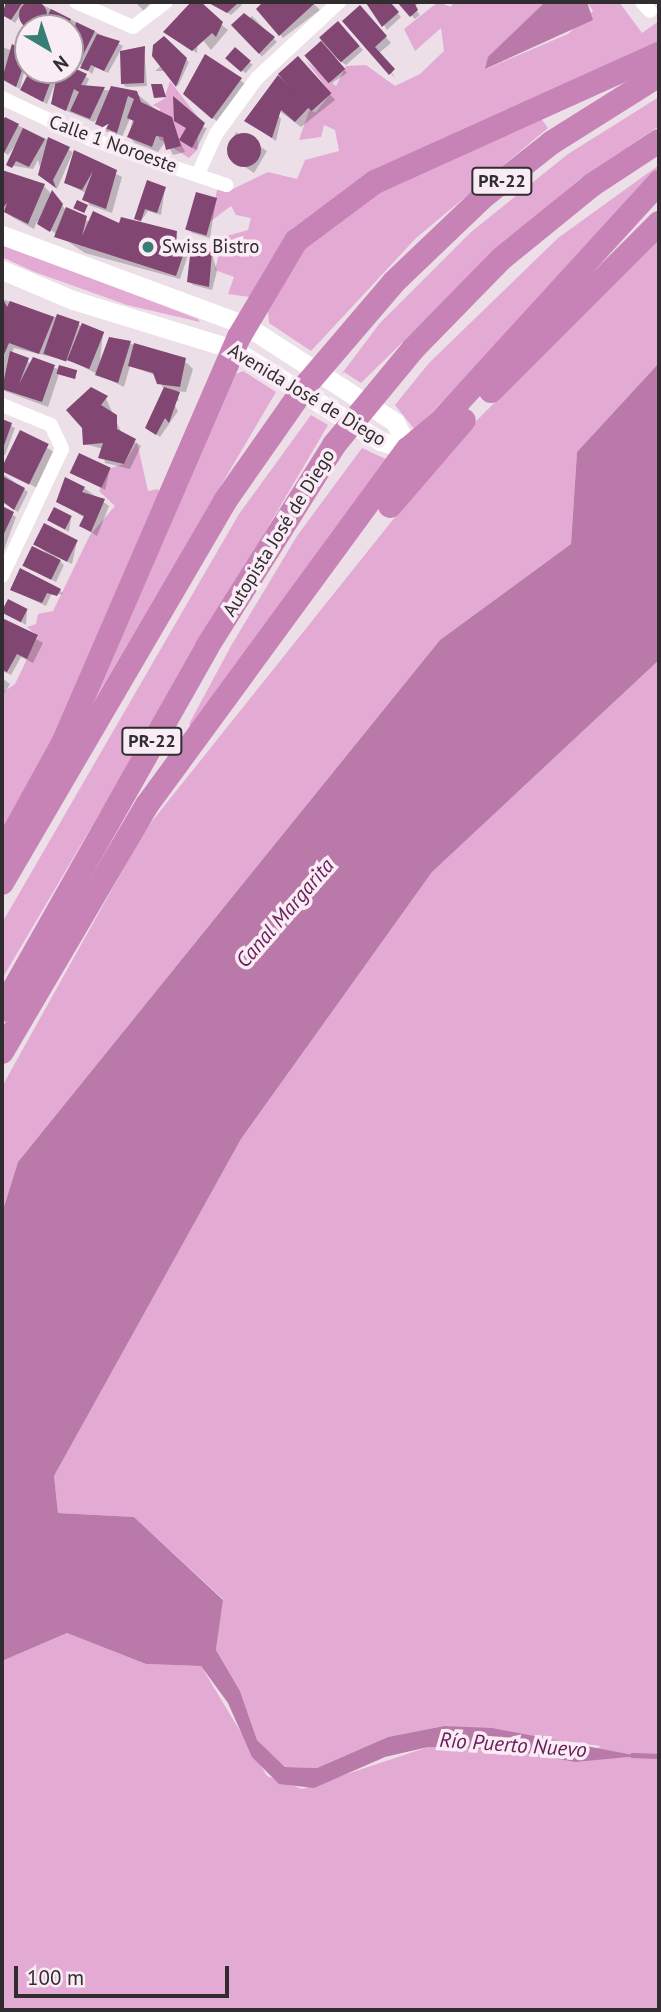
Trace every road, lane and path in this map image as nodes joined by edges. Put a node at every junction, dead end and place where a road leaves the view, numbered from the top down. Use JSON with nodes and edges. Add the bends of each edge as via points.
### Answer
{"nodes":[{"id":1,"x":76,"y":2,"type":"edge"},
{"id":2,"x":166,"y":2,"type":"edge"},
{"id":3,"x":339,"y":2,"type":"edge"},
{"id":4,"x":659,"y":54,"type":"edge"},
{"id":5,"x":659,"y":75,"type":"edge"},
{"id":6,"x":2,"y":98,"type":"edge"},
{"id":7,"x":659,"y":141,"type":"edge"},
{"id":8,"x":198,"y":174,"type":"junction"},
{"id":9,"x":659,"y":182,"type":"edge"},
{"id":10,"x":226,"y":185,"type":"dead end"},
{"id":11,"x":659,"y":204,"type":"edge"},
{"id":12,"x":659,"y":223,"type":"edge"},
{"id":13,"x":2,"y":235,"type":"edge"},
{"id":14,"x":2,"y":270,"type":"edge"},
{"id":15,"x":538,"y":315,"type":"junction"},
{"id":16,"x":245,"y":325,"type":"junction"},
{"id":17,"x":233,"y":349,"type":"junction"},
{"id":18,"x":2,"y":405,"type":"edge"},
{"id":19,"x":408,"y":449,"type":"junction"},
{"id":20,"x":2,"y":576,"type":"edge"},
{"id":21,"x":124,"y":842,"type":"junction"},
{"id":22,"x":2,"y":854,"type":"edge"},
{"id":23,"x":2,"y":883,"type":"edge"},
{"id":24,"x":2,"y":1010,"type":"edge"},
{"id":25,"x":2,"y":1052,"type":"edge"}],
"edges":[{"from":1,"to":2,"type":"street","via":[[133,27]]},
{"from":3,"to":8,"type":"street","via":[[257,78],[216,134]]},
{"from":4,"to":16,"type":"highway","via":[[347,198],[296,241]]},
{"from":5,"to":23,"type":"highway","number":"PR-22","via":[[551,143],[484,196],[366,313],[261,446]]},
{"from":6,"to":8,"type":"street","name":"Calle 1 Noroeste","via":[[90,139]]},
{"from":7,"to":24,"type":"highway","name":"Autopista José de Diego","number":"PR-22","via":[[541,225],[413,349],[310,477]]},
{"from":8,"to":10,"type":"street","name":"Calle 1 Noroeste"},
{"from":9,"to":15,"type":"highway"},
{"from":11,"to":15,"type":"highway"},
{"from":12,"to":21,"type":"highway","via":[[434,453]]},
{"from":13,"to":16,"type":"main road","name":"Avenida José de Diego"},
{"from":14,"to":17,"type":"main road","name":"Avenida José de Diego","via":[[100,309]]},
{"from":15,"to":19,"type":"highway"},
{"from":16,"to":17,"type":"highway"},
{"from":16,"to":19,"type":"main road","name":"Avenida José de Diego","via":[[395,422]]},
{"from":17,"to":19,"type":"main road","name":"Avenida José de Diego","via":[[380,441]]},
{"from":17,"to":22,"type":"highway","via":[[68,730]]},
{"from":18,"to":20,"type":"street","via":[[51,425],[62,449]]},
{"from":19,"to":21,"type":"highway"},
{"from":21,"to":25,"type":"highway"}]}
